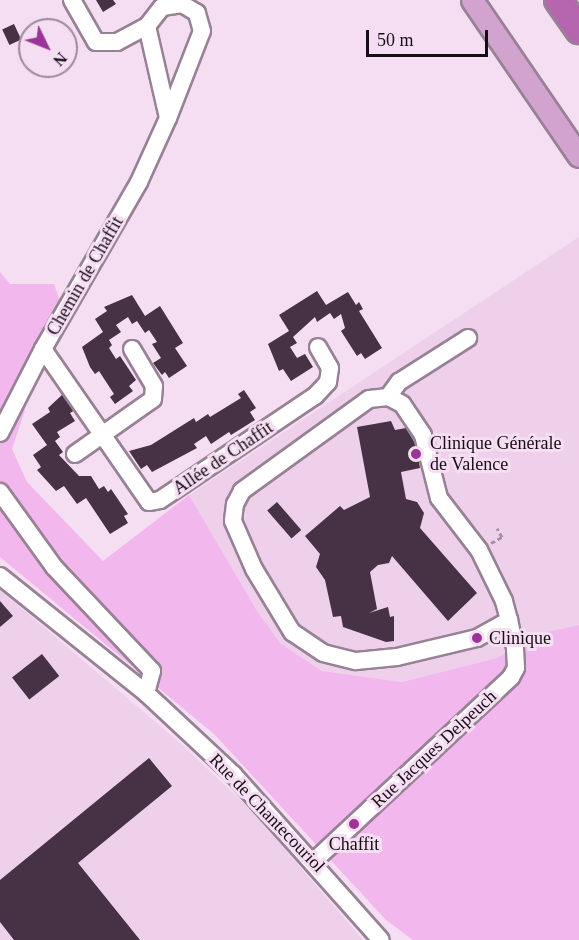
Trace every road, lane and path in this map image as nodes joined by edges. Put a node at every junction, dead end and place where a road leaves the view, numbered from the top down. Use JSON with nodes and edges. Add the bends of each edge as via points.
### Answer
{"nodes":[{"id":1,"x":72,"y":0,"type":"edge"},
{"id":2,"x":472,"y":0,"type":"edge"},
{"id":3,"x":558,"y":0,"type":"edge"},
{"id":4,"x":147,"y":26,"type":"junction"},
{"id":5,"x":579,"y":30,"type":"edge"},
{"id":6,"x":168,"y":118,"type":"junction"},
{"id":7,"x":579,"y":156,"type":"edge"},
{"id":8,"x":468,"y":338,"type":"dead end"},
{"id":9,"x":318,"y":347,"type":"dead end"},
{"id":10,"x":42,"y":349,"type":"junction"},
{"id":11,"x":132,"y":349,"type":"dead end"},
{"id":12,"x":388,"y":398,"type":"junction"},
{"id":13,"x":0,"y":433,"type":"edge"},
{"id":14,"x":103,"y":435,"type":"junction"},
{"id":15,"x":75,"y":454,"type":"dead end"},
{"id":16,"x":0,"y":492,"type":"edge"},
{"id":17,"x":497,"y":528,"type":"dead end"},
{"id":18,"x":497,"y":540,"type":"dead end"},
{"id":19,"x":0,"y":576,"type":"edge"},
{"id":20,"x":509,"y":620,"type":"junction"},
{"id":21,"x":147,"y":693,"type":"junction"},
{"id":22,"x":314,"y":861,"type":"junction"},
{"id":23,"x":381,"y":940,"type":"edge"}],
"edges":[{"from":1,"to":4,"type":"street","via":[[96,42],[117,42]]},
{"from":2,"to":7,"type":"main road"},
{"from":3,"to":5,"type":"highway"},
{"from":4,"to":6,"type":"street"},
{"from":4,"to":6,"type":"street","name":"Chemin de Chaffit","via":[[162,7],[173,3],[190,7],[202,20],[202,31]]},
{"from":6,"to":10,"type":"street","name":"Chemin de Chaffit","via":[[139,182]]},
{"from":8,"to":12,"type":"street","via":[[399,382]]},
{"from":9,"to":14,"type":"street","name":"Allée de Chaffit","via":[[330,368],[328,382],[315,396],[160,500],[149,501],[142,496]]},
{"from":10,"to":13,"type":"street","name":"Chemin de Chaffit"},
{"from":10,"to":14,"type":"street","name":"Allée de Chaffit"},
{"from":11,"to":14,"type":"street","via":[[154,386],[153,399]]},
{"from":12,"to":20,"type":"street","name":"Rue Jacques Delpeuch","via":[[402,404],[423,435],[439,498],[479,550]]},
{"from":12,"to":20,"type":"street","via":[[369,399],[242,491],[233,521],[254,569],[292,632],[309,646],[338,659],[397,657],[477,638]]},
{"from":14,"to":15,"type":"street"},
{"from":16,"to":21,"type":"street","via":[[54,567],[152,671]]},
{"from":17,"to":18,"type":"path","via":[[502,537]]},
{"from":19,"to":21,"type":"street","name":"Rue de Chantecouriol"},
{"from":20,"to":22,"type":"street","name":"Rue Jacques Delpeuch","via":[[516,661],[511,677]]},
{"from":21,"to":22,"type":"street","name":"Rue de Chantecouriol","via":[[233,774]]},
{"from":22,"to":23,"type":"street","name":"Rue de Chantecouriol"}]}
